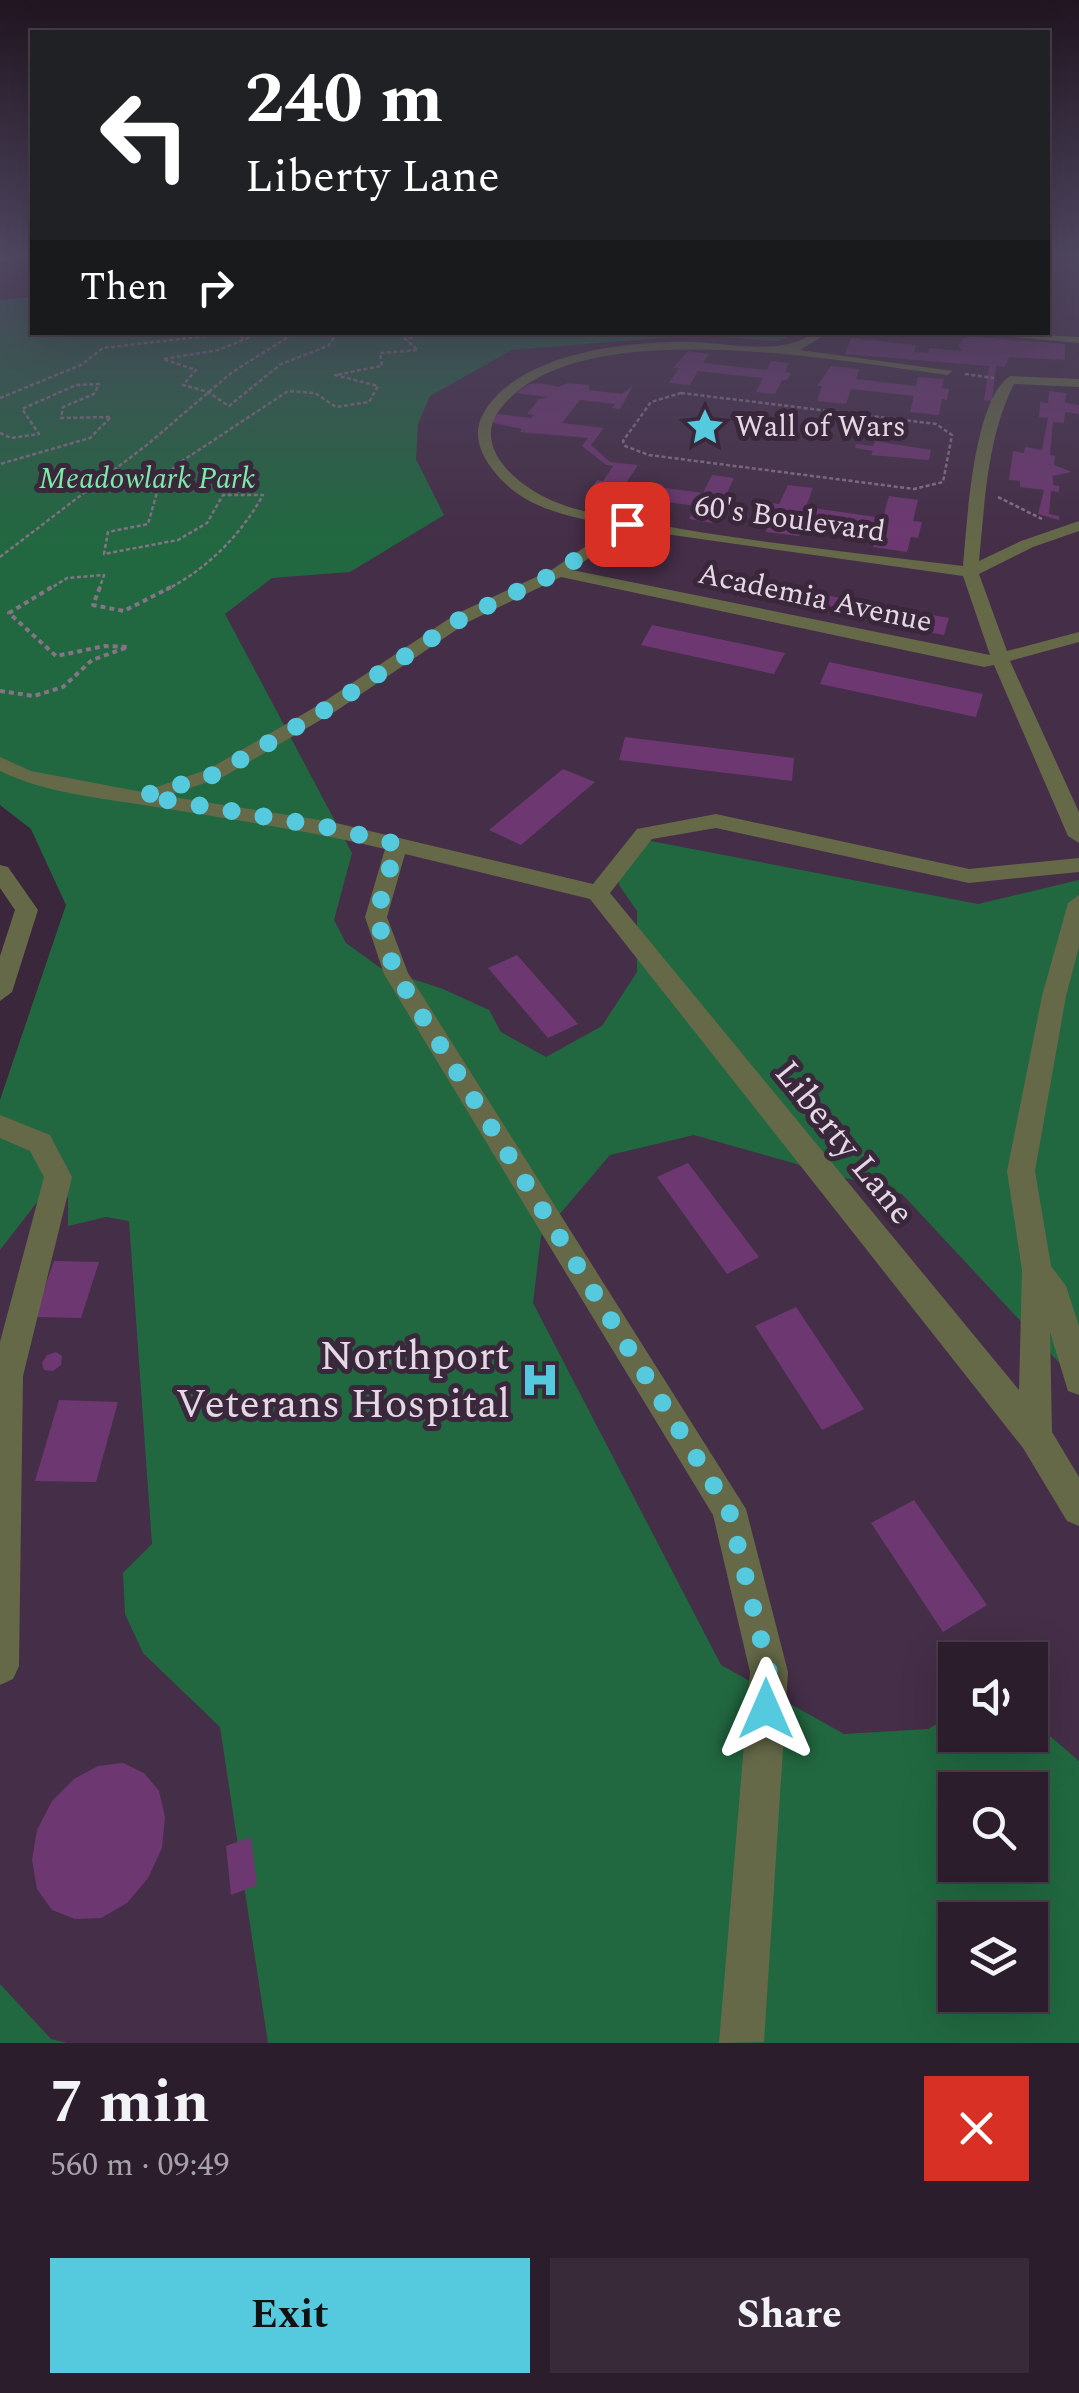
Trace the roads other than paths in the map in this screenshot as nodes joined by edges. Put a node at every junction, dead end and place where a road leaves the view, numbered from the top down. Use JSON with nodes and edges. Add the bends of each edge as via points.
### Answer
{"nodes":[{"id":1,"x":618,"y":352,"type":"edge"},
{"id":2,"x":787,"y":352,"type":"edge"},
{"id":3,"x":947,"y":371,"type":"road end"},
{"id":4,"x":1079,"y":383,"type":"edge"},
{"id":5,"x":627,"y":524,"type":"junction"},
{"id":6,"x":1079,"y":526,"type":"edge"},
{"id":7,"x":558,"y":572,"type":"junction"},
{"id":8,"x":970,"y":572,"type":"junction"},
{"id":9,"x":1079,"y":637,"type":"edge"},
{"id":10,"x":1001,"y":660,"type":"junction"},
{"id":11,"x":0,"y":764,"type":"edge"},
{"id":12,"x":1079,"y":774,"type":"edge"},
{"id":13,"x":1055,"y":776,"type":"junction"},
{"id":14,"x":143,"y":796,"type":"junction"},
{"id":15,"x":1079,"y":836,"type":"edge"},
{"id":16,"x":397,"y":844,"type":"junction"},
{"id":17,"x":1079,"y":865,"type":"edge"},
{"id":18,"x":0,"y":872,"type":"edge"},
{"id":19,"x":598,"y":893,"type":"junction"},
{"id":20,"x":1079,"y":904,"type":"edge"},
{"id":21,"x":0,"y":992,"type":"edge"},
{"id":22,"x":0,"y":1126,"type":"edge"},
{"id":23,"x":1037,"y":1270,"type":"junction"},
{"id":24,"x":1079,"y":1380,"type":"edge"},
{"id":25,"x":1036,"y":1436,"type":"junction"},
{"id":26,"x":1079,"y":1509,"type":"edge"},
{"id":27,"x":0,"y":1666,"type":"edge"},
{"id":28,"x":741,"y":2042,"type":"edge"}],
"edges":[{"from":1,"to":5,"type":"street","name":"60's Boulevard","via":[[552,367],[521,382],[486,417],[482,438],[518,489],[554,507]]},
{"from":2,"to":3,"type":"street"},
{"from":4,"to":8,"type":"street","via":[[1010,380],[978,490]]},
{"from":5,"to":7,"type":"street"},
{"from":5,"to":8,"type":"street","name":"60's Boulevard"},
{"from":6,"to":8,"type":"street"},
{"from":7,"to":10,"type":"street","name":"Academia Avenue","via":[[984,662]]},
{"from":7,"to":14,"type":"street","via":[[462,618],[216,774]]},
{"from":8,"to":10,"type":"street"},
{"from":9,"to":10,"type":"street"},
{"from":10,"to":13,"type":"street"},
{"from":11,"to":14,"type":"street","via":[[83,789]]},
{"from":12,"to":13,"type":"street"},
{"from":13,"to":15,"type":"street"},
{"from":14,"to":16,"type":"street"},
{"from":16,"to":19,"type":"street"},
{"from":16,"to":28,"type":"street","via":[[376,917],[396,974],[729,1510],[769,1672]]},
{"from":17,"to":19,"type":"street","via":[[969,876],[716,821],[644,834]]},
{"from":18,"to":21,"type":"street","via":[[26,910]]},
{"from":19,"to":25,"type":"street","name":"Liberty Lane"},
{"from":20,"to":23,"type":"street","via":[[1020,1171]]},
{"from":22,"to":27,"type":"street","via":[[40,1143],[58,1177],[7,1376]]},
{"from":23,"to":24,"type":"street","via":[[1056,1296]]},
{"from":23,"to":25,"type":"street"},
{"from":25,"to":26,"type":"street","name":"Liberty Lane"}]}
